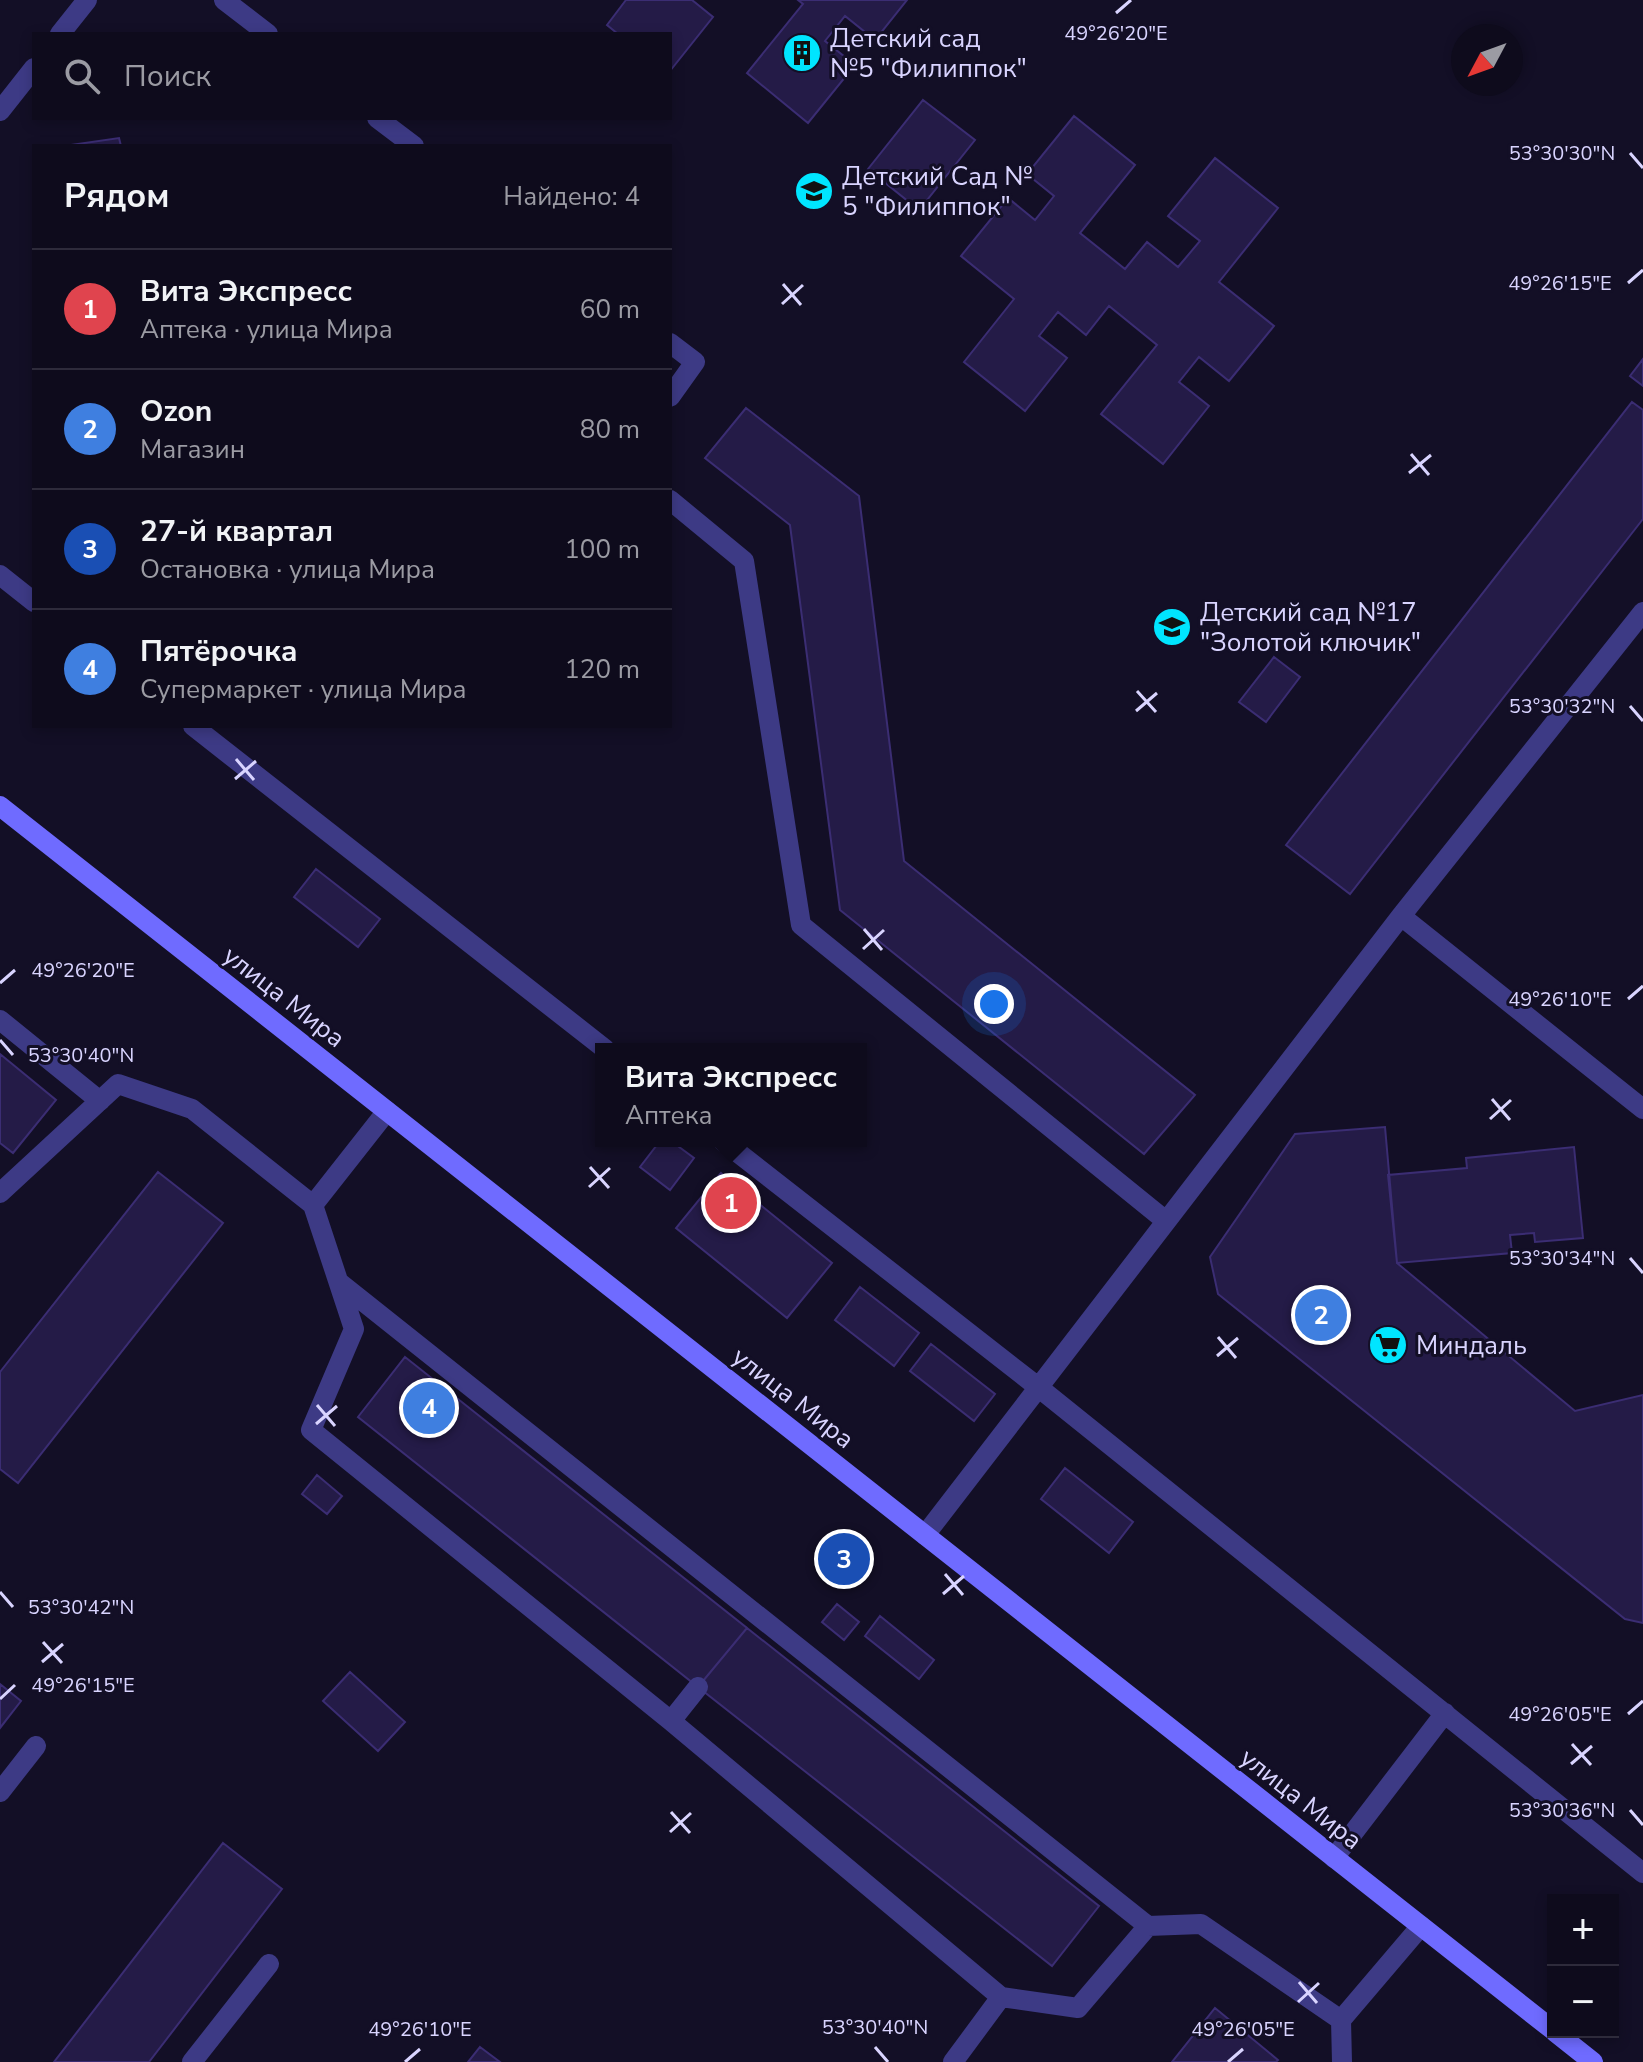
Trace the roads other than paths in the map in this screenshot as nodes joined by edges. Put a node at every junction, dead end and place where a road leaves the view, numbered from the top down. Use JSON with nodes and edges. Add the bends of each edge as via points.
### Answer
{"nodes":[{"id":1,"x":87,"y":0,"type":"edge"},
{"id":2,"x":224,"y":0,"type":"edge"},
{"id":3,"x":62,"y":32,"type":"edge"},
{"id":4,"x":265,"y":32,"type":"edge"},
{"id":5,"x":32,"y":70,"type":"edge"},
{"id":6,"x":2,"y":105,"type":"edge"},
{"id":7,"x":380,"y":120,"type":"edge"},
{"id":8,"x":411,"y":144,"type":"edge"},
{"id":9,"x":672,"y":345,"type":"edge"},
{"id":10,"x":672,"y":394,"type":"edge"},
{"id":11,"x":672,"y":502,"type":"edge"},
{"id":12,"x":0,"y":575,"type":"edge"},
{"id":13,"x":32,"y":600,"type":"edge"},
{"id":14,"x":1643,"y":612,"type":"edge"},
{"id":15,"x":196,"y":728,"type":"edge"},
{"id":16,"x":0,"y":806,"type":"edge"},
{"id":17,"x":1401,"y":916,"type":"junction"},
{"id":18,"x":0,"y":1020,"type":"edge"},
{"id":19,"x":597,"y":1043,"type":"edge"},
{"id":20,"x":100,"y":1101,"type":"junction"},
{"id":21,"x":1643,"y":1109,"type":"edge"},
{"id":22,"x":387,"y":1111,"type":"junction"},
{"id":23,"x":731,"y":1147,"type":"edge"},
{"id":24,"x":0,"y":1193,"type":"edge"},
{"id":25,"x":313,"y":1205,"type":"junction"},
{"id":26,"x":1166,"y":1221,"type":"junction"},
{"id":27,"x":339,"y":1282,"type":"junction"},
{"id":28,"x":1038,"y":1387,"type":"junction"},
{"id":29,"x":925,"y":1535,"type":"junction"},
{"id":30,"x":698,"y":1687,"type":"dead end"},
{"id":31,"x":1445,"y":1713,"type":"junction"},
{"id":32,"x":671,"y":1721,"type":"junction"},
{"id":33,"x":36,"y":1746,"type":"dead end"},
{"id":34,"x":0,"y":1792,"type":"edge"},
{"id":35,"x":1334,"y":1858,"type":"junction"},
{"id":36,"x":1643,"y":1873,"type":"edge"},
{"id":37,"x":1148,"y":1926,"type":"junction"},
{"id":38,"x":1421,"y":1926,"type":"junction"},
{"id":39,"x":269,"y":1964,"type":"dead end"},
{"id":40,"x":1001,"y":1997,"type":"junction"},
{"id":41,"x":1341,"y":2020,"type":"junction"},
{"id":42,"x":1547,"y":2025,"type":"edge"},
{"id":43,"x":1563,"y":2038,"type":"edge"},
{"id":44,"x":192,"y":2062,"type":"edge"},
{"id":45,"x":953,"y":2062,"type":"edge"},
{"id":46,"x":1342,"y":2062,"type":"edge"},
{"id":47,"x":1593,"y":2062,"type":"edge"}],
"edges":[{"from":1,"to":3,"type":"lane"},
{"from":2,"to":4,"type":"lane"},
{"from":5,"to":6,"type":"lane"},
{"from":7,"to":8,"type":"lane"},
{"from":9,"to":10,"type":"lane","via":[[695,362]]},
{"from":11,"to":26,"type":"lane","via":[[744,561],[801,925]]},
{"from":12,"to":13,"type":"lane"},
{"from":14,"to":17,"type":"lane"},
{"from":15,"to":19,"type":"lane"},
{"from":16,"to":22,"type":"main road","name":"улица Мира"},
{"from":17,"to":21,"type":"lane"},
{"from":17,"to":26,"type":"lane"},
{"from":18,"to":20,"type":"lane"},
{"from":20,"to":24,"type":"lane"},
{"from":20,"to":25,"type":"lane","via":[[118,1084],[192,1109]]},
{"from":22,"to":25,"type":"lane"},
{"from":22,"to":29,"type":"main road","name":"улица Мира"},
{"from":23,"to":28,"type":"lane"},
{"from":25,"to":27,"type":"lane"},
{"from":26,"to":28,"type":"lane"},
{"from":27,"to":32,"type":"lane","via":[[354,1329],[311,1430]]},
{"from":27,"to":37,"type":"lane","via":[[753,1622]]},
{"from":28,"to":29,"type":"lane"},
{"from":28,"to":31,"type":"lane"},
{"from":29,"to":35,"type":"main road","name":"улица Мира"},
{"from":30,"to":32,"type":"lane"},
{"from":31,"to":35,"type":"lane"},
{"from":31,"to":36,"type":"lane"},
{"from":32,"to":40,"type":"lane"},
{"from":33,"to":34,"type":"lane"},
{"from":35,"to":38,"type":"main road","name":"улица Мира"},
{"from":37,"to":40,"type":"lane","via":[[1078,2008]]},
{"from":37,"to":41,"type":"lane","via":[[1201,1924]]},
{"from":38,"to":41,"type":"lane"},
{"from":38,"to":42,"type":"main road","name":"улица Мира"},
{"from":39,"to":44,"type":"lane"},
{"from":40,"to":45,"type":"lane"},
{"from":41,"to":46,"type":"lane"},
{"from":43,"to":47,"type":"main road","name":"улица Мира"}]}
